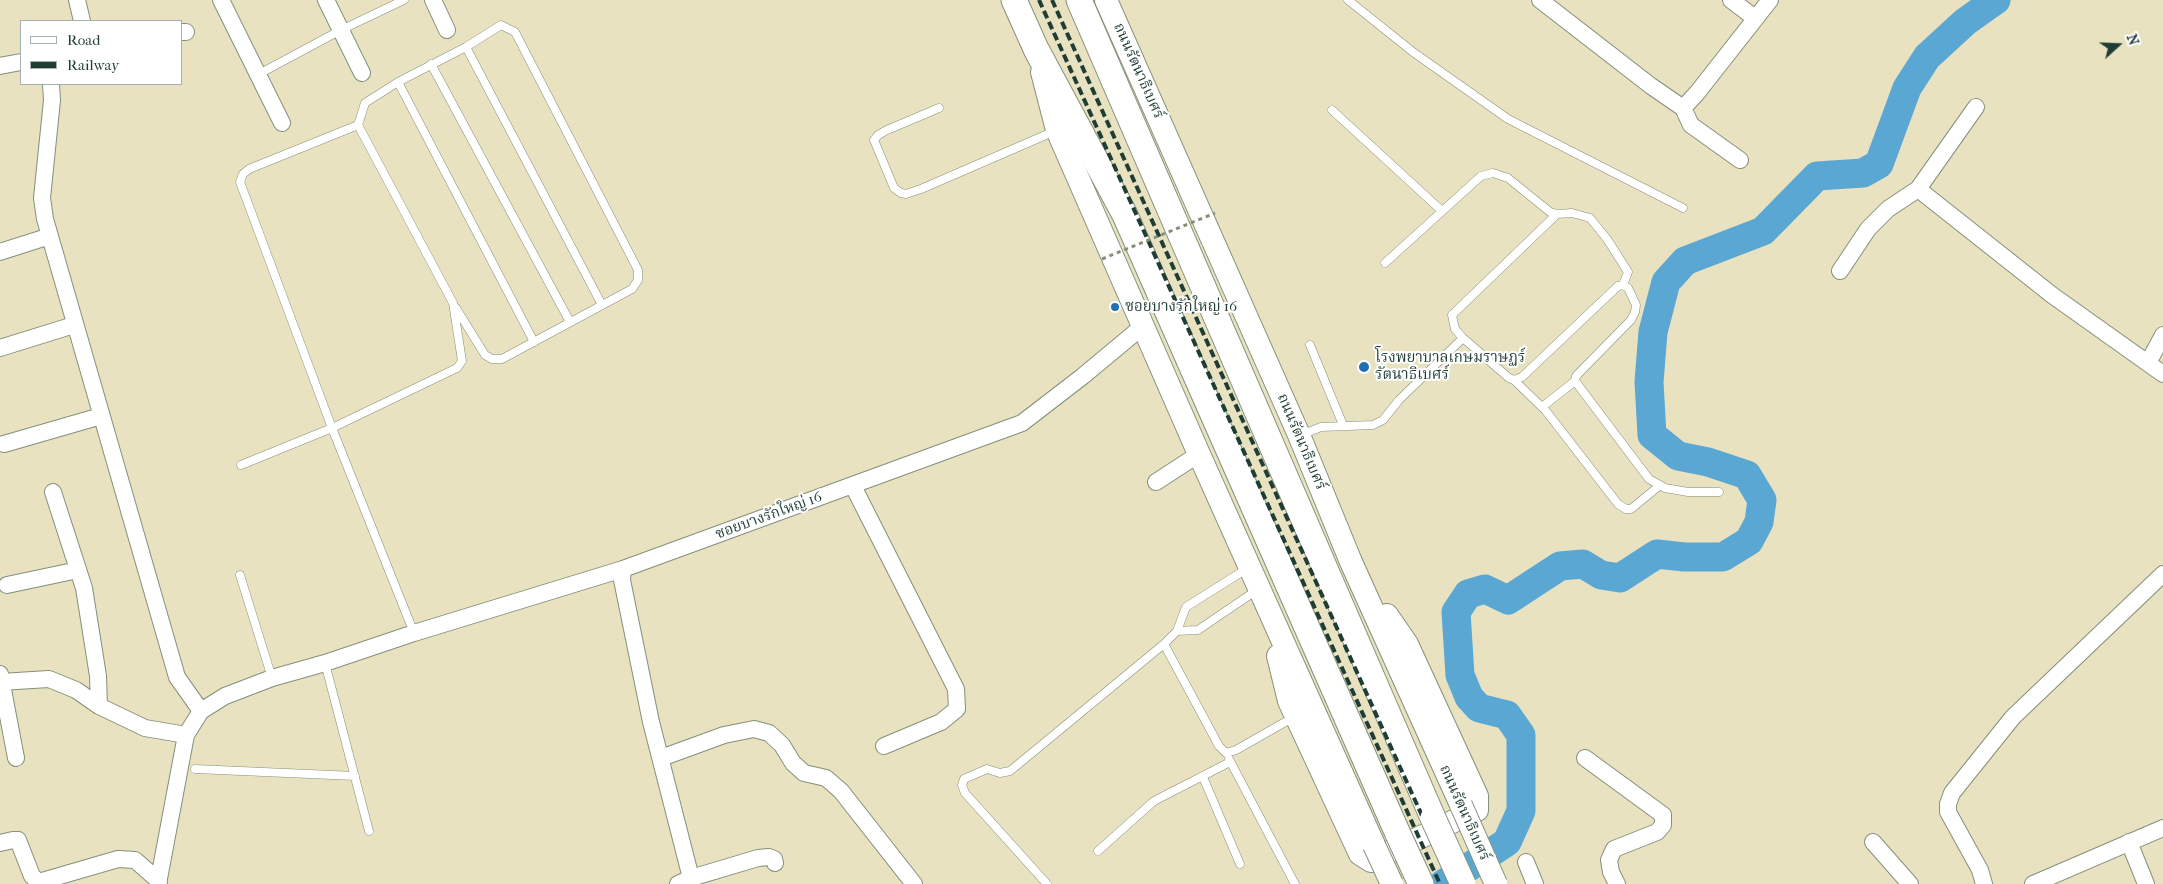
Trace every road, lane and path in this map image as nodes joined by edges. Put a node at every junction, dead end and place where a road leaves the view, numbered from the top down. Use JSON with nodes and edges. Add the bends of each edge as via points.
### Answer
{"nodes":[{"id":1,"x":77,"y":0,"type":"edge"},
{"id":2,"x":221,"y":0,"type":"edge"},
{"id":3,"x":326,"y":0,"type":"edge"},
{"id":4,"x":404,"y":0,"type":"edge"},
{"id":5,"x":433,"y":0,"type":"edge"},
{"id":6,"x":1014,"y":0,"type":"edge"},
{"id":7,"x":1079,"y":0,"type":"edge"},
{"id":8,"x":1106,"y":0,"type":"edge"},
{"id":9,"x":1348,"y":0,"type":"edge"},
{"id":10,"x":1540,"y":0,"type":"edge"},
{"id":11,"x":1731,"y":0,"type":"edge"},
{"id":12,"x":1770,"y":0,"type":"edge"},
{"id":13,"x":1755,"y":18,"type":"junction"},
{"id":14,"x":82,"y":20,"type":"edge"},
{"id":15,"x":341,"y":30,"type":"junction"},
{"id":16,"x":447,"y":30,"type":"dead end"},
{"id":17,"x":466,"y":47,"type":"junction"},
{"id":18,"x":1036,"y":49,"type":"junction"},
{"id":19,"x":20,"y":62,"type":"edge"},
{"id":20,"x":431,"y":64,"type":"junction"},
{"id":21,"x":0,"y":66,"type":"edge"},
{"id":22,"x":362,"y":72,"type":"dead end"},
{"id":23,"x":257,"y":75,"type":"junction"},
{"id":24,"x":398,"y":82,"type":"junction"},
{"id":25,"x":50,"y":85,"type":"edge"},
{"id":26,"x":1976,"y":107,"type":"dead end"},
{"id":27,"x":938,"y":108,"type":"dead end"},
{"id":28,"x":1683,"y":108,"type":"junction"},
{"id":29,"x":1332,"y":110,"type":"dead end"},
{"id":30,"x":282,"y":123,"type":"dead end"},
{"id":31,"x":358,"y":126,"type":"junction"},
{"id":32,"x":1057,"y":130,"type":"junction"},
{"id":33,"x":1740,"y":160,"type":"dead end"},
{"id":34,"x":1918,"y":189,"type":"junction"},
{"id":35,"x":1683,"y":208,"type":"dead end"},
{"id":36,"x":1442,"y":211,"type":"junction"},
{"id":37,"x":1215,"y":213,"type":"dead end"},
{"id":38,"x":1557,"y":214,"type":"junction"},
{"id":39,"x":50,"y":236,"type":"junction"},
{"id":40,"x":0,"y":252,"type":"edge"},
{"id":41,"x":1102,"y":259,"type":"dead end"},
{"id":42,"x":1385,"y":263,"type":"dead end"},
{"id":43,"x":1840,"y":271,"type":"dead end"},
{"id":44,"x":1623,"y":285,"type":"junction"},
{"id":45,"x":453,"y":303,"type":"junction"},
{"id":46,"x":602,"y":305,"type":"junction"},
{"id":47,"x":570,"y":322,"type":"junction"},
{"id":48,"x":74,"y":325,"type":"junction"},
{"id":49,"x":1143,"y":326,"type":"junction"},
{"id":50,"x":2163,"y":335,"type":"edge"},
{"id":51,"x":1463,"y":338,"type":"junction"},
{"id":52,"x":534,"y":342,"type":"junction"},
{"id":53,"x":1310,"y":345,"type":"dead end"},
{"id":54,"x":0,"y":348,"type":"edge"},
{"id":55,"x":2148,"y":363,"type":"junction"},
{"id":56,"x":2163,"y":374,"type":"edge"},
{"id":57,"x":1514,"y":380,"type":"junction"},
{"id":58,"x":1575,"y":381,"type":"junction"},
{"id":59,"x":1542,"y":407,"type":"junction"},
{"id":60,"x":101,"y":416,"type":"junction"},
{"id":61,"x":1342,"y":425,"type":"junction"},
{"id":62,"x":332,"y":428,"type":"junction"},
{"id":63,"x":1299,"y":435,"type":"junction"},
{"id":64,"x":4,"y":444,"type":"dead end"},
{"id":65,"x":1199,"y":454,"type":"junction"},
{"id":66,"x":241,"y":465,"type":"dead end"},
{"id":67,"x":1156,"y":482,"type":"dead end"},
{"id":68,"x":854,"y":486,"type":"junction"},
{"id":69,"x":1659,"y":486,"type":"junction"},
{"id":70,"x":53,"y":492,"type":"dead end"},
{"id":71,"x":1719,"y":492,"type":"dead end"},
{"id":72,"x":1352,"y":562,"type":"junction"},
{"id":73,"x":1249,"y":567,"type":"junction"},
{"id":74,"x":78,"y":570,"type":"junction"},
{"id":75,"x":623,"y":570,"type":"junction"},
{"id":76,"x":2163,"y":574,"type":"edge"},
{"id":77,"x":240,"y":575,"type":"dead end"},
{"id":78,"x":7,"y":585,"type":"dead end"},
{"id":79,"x":1262,"y":595,"type":"junction"},
{"id":80,"x":1177,"y":631,"type":"junction"},
{"id":81,"x":414,"y":633,"type":"junction"},
{"id":82,"x":1164,"y":644,"type":"junction"},
{"id":83,"x":325,"y":663,"type":"junction"},
{"id":84,"x":272,"y":678,"type":"junction"},
{"id":85,"x":1,"y":679,"type":"edge"},
{"id":86,"x":99,"y":706,"type":"junction"},
{"id":87,"x":201,"y":711,"type":"junction"},
{"id":88,"x":1296,"y":716,"type":"junction"},
{"id":89,"x":186,"y":735,"type":"junction"},
{"id":90,"x":884,"y":746,"type":"dead end"},
{"id":91,"x":1226,"y":753,"type":"junction"},
{"id":92,"x":16,"y":758,"type":"dead end"},
{"id":93,"x":661,"y":758,"type":"junction"},
{"id":94,"x":1585,"y":758,"type":"dead end"},
{"id":95,"x":1230,"y":762,"type":"junction"},
{"id":96,"x":195,"y":769,"type":"dead end"},
{"id":97,"x":355,"y":776,"type":"junction"},
{"id":98,"x":1203,"y":777,"type":"junction"},
{"id":99,"x":2163,"y":828,"type":"edge"},
{"id":100,"x":369,"y":831,"type":"dead end"},
{"id":101,"x":1873,"y":842,"type":"dead end"},
{"id":102,"x":2129,"y":842,"type":"junction"},
{"id":103,"x":0,"y":843,"type":"edge"},
{"id":104,"x":1098,"y":851,"type":"dead end"},
{"id":105,"x":1526,"y":862,"type":"dead end"},
{"id":106,"x":776,"y":863,"type":"dead end"},
{"id":107,"x":1240,"y":864,"type":"dead end"},
{"id":108,"x":694,"y":880,"type":"edge"},
{"id":109,"x":158,"y":882,"type":"edge"},
{"id":110,"x":2042,"y":882,"type":"edge"},
{"id":111,"x":914,"y":884,"type":"edge"},
{"id":112,"x":1047,"y":884,"type":"edge"},
{"id":113,"x":1295,"y":884,"type":"edge"},
{"id":114,"x":1392,"y":884,"type":"edge"},
{"id":115,"x":1421,"y":884,"type":"edge"},
{"id":116,"x":1463,"y":884,"type":"edge"},
{"id":117,"x":1496,"y":884,"type":"edge"},
{"id":118,"x":1535,"y":884,"type":"edge"},
{"id":119,"x":1617,"y":884,"type":"edge"},
{"id":120,"x":1910,"y":884,"type":"edge"},
{"id":121,"x":1984,"y":884,"type":"edge"},
{"id":122,"x":2146,"y":884,"type":"edge"}],
"edges":[{"from":1,"to":14,"type":"street"},
{"from":2,"to":23,"type":"street"},
{"from":3,"to":15,"type":"street"},
{"from":4,"to":15,"type":"lane"},
{"from":5,"to":16,"type":"street"},
{"from":6,"to":18,"type":"main road"},
{"from":7,"to":116,"type":"main road","name":"ถนนรัตนาธิเบศร์","bridge":true},
{"from":8,"to":63,"type":"main road","name":"ถนนรัตนาธิเบศร์"},
{"from":9,"to":35,"type":"lane","via":[[1413,52],[1508,119]]},
{"from":10,"to":28,"type":"street"},
{"from":11,"to":13,"type":"street"},
{"from":12,"to":13,"type":"street"},
{"from":13,"to":28,"type":"street"},
{"from":15,"to":22,"type":"street"},
{"from":15,"to":23,"type":"lane"},
{"from":17,"to":20,"type":"lane"},
{"from":17,"to":46,"type":"lane"},
{"from":17,"to":46,"type":"lane","via":[[501,25],[515,32],[638,270],[638,280],[632,289]]},
{"from":18,"to":32,"type":"main road"},
{"from":18,"to":115,"type":"main road","bridge":true,"via":[[1124,216]]},
{"from":19,"to":21,"type":"street"},
{"from":20,"to":24,"type":"lane"},
{"from":20,"to":47,"type":"lane"},
{"from":23,"to":30,"type":"street"},
{"from":24,"to":31,"type":"lane","via":[[365,103]]},
{"from":24,"to":52,"type":"lane"},
{"from":25,"to":39,"type":"street","via":[[52,100],[42,198]]},
{"from":26,"to":34,"type":"street"},
{"from":27,"to":32,"type":"lane","via":[[887,130],[874,140],[894,188],[900,193],[920,189]]},
{"from":28,"to":33,"type":"street","via":[[1691,125]]},
{"from":29,"to":36,"type":"lane"},
{"from":31,"to":45,"type":"lane"},
{"from":31,"to":62,"type":"lane","via":[[249,169],[240,182]]},
{"from":32,"to":49,"type":"main road"},
{"from":34,"to":43,"type":"street","via":[[1888,209],[1868,229]]},
{"from":34,"to":55,"type":"street","via":[[2052,295]]},
{"from":36,"to":38,"type":"lane","via":[[1481,176],[1493,173],[1508,178],[1550,212]]},
{"from":36,"to":42,"type":"lane"},
{"from":37,"to":41,"type":"path","bridge":true},
{"from":38,"to":44,"type":"lane","via":[[1572,213],[1590,218],[1628,272]]},
{"from":38,"to":51,"type":"lane","via":[[1452,315],[1455,329]]},
{"from":39,"to":40,"type":"street"},
{"from":39,"to":48,"type":"street"},
{"from":44,"to":57,"type":"lane","via":[[1618,286],[1522,377]]},
{"from":44,"to":58,"type":"lane","via":[[1636,304],[1636,312],[1576,376]]},
{"from":45,"to":52,"type":"lane","via":[[485,355],[492,359],[502,359]]},
{"from":45,"to":62,"type":"lane","via":[[461,366]]},
{"from":46,"to":47,"type":"lane"},
{"from":47,"to":52,"type":"lane"},
{"from":48,"to":54,"type":"street"},
{"from":48,"to":60,"type":"street"},
{"from":49,"to":65,"type":"main road"},
{"from":49,"to":68,"type":"street","name":"ซอยบางรักใหญ่ 16","via":[[1022,423]]},
{"from":50,"to":55,"type":"street"},
{"from":51,"to":57,"type":"lane"},
{"from":51,"to":61,"type":"lane","via":[[1399,400],[1383,420],[1373,425]]},
{"from":53,"to":61,"type":"lane"},
{"from":55,"to":56,"type":"street"},
{"from":57,"to":59,"type":"lane"},
{"from":58,"to":59,"type":"lane"},
{"from":58,"to":69,"type":"lane","via":[[1649,479]]},
{"from":59,"to":69,"type":"lane","via":[[1618,504],[1631,509]]},
{"from":60,"to":64,"type":"street"},
{"from":60,"to":87,"type":"street","via":[[177,677]]},
{"from":61,"to":63,"type":"lane","via":[[1321,427]]},
{"from":62,"to":66,"type":"lane"},
{"from":62,"to":81,"type":"lane"},
{"from":63,"to":72,"type":"main road","name":"ถนนรัตนาธิเบศร์"},
{"from":65,"to":67,"type":"street"},
{"from":65,"to":73,"type":"main road"},
{"from":68,"to":75,"type":"street","name":"ซอยบางรักใหญ่ 16"},
{"from":68,"to":90,"type":"street","via":[[956,689],[957,709],[952,714],[941,722]]},
{"from":69,"to":71,"type":"lane","via":[[1688,492]]},
{"from":70,"to":74,"type":"street"},
{"from":72,"to":88,"type":"main road","via":[[1407,644],[1477,796],[1477,810],[1371,862],[1360,854]]},
{"from":72,"to":117,"type":"main road","name":"ถนนรัตนาธิเบศร์","bridge":true},
{"from":73,"to":79,"type":"main road"},
{"from":73,"to":80,"type":"lane","via":[[1186,607]]},
{"from":74,"to":78,"type":"street"},
{"from":74,"to":86,"type":"street","via":[[84,588],[98,676]]},
{"from":75,"to":81,"type":"street","name":"ซอยบางรักใหญ่ 16"},
{"from":75,"to":93,"type":"street","via":[[622,580]]},
{"from":76,"to":121,"type":"street","via":[[2014,717],[1952,793],[1948,812],[1980,870]]},
{"from":77,"to":84,"type":"lane"},
{"from":79,"to":80,"type":"lane","via":[[1198,630]]},
{"from":79,"to":88,"type":"main road","via":[[1289,701]]},
{"from":79,"to":114,"type":"main road","bridge":true},
{"from":80,"to":82,"type":"lane"},
{"from":81,"to":83,"type":"street","name":"ซอยบางรักใหญ่ 16"},
{"from":82,"to":91,"type":"lane","via":[[1219,746]]},
{"from":82,"to":112,"type":"lane","via":[[1010,771],[1000,773],[987,769],[964,779],[965,793]]},
{"from":83,"to":84,"type":"street","name":"ซอยบางรักใหญ่ 16"},
{"from":83,"to":97,"type":"lane"},
{"from":84,"to":87,"type":"street","name":"ซอยบางรักใหญ่ 16","via":[[224,696]]},
{"from":85,"to":86,"type":"street","via":[[49,680],[76,690]]},
{"from":85,"to":92,"type":"street"},
{"from":86,"to":89,"type":"street","via":[[145,728]]},
{"from":87,"to":89,"type":"street"},
{"from":88,"to":91,"type":"lane"},
{"from":89,"to":109,"type":"street"},
{"from":91,"to":95,"type":"lane"},
{"from":93,"to":108,"type":"street"},
{"from":93,"to":111,"type":"street","via":[[724,735],[754,729],[769,733],[804,773],[826,778],[840,791]]},
{"from":94,"to":119,"type":"street","via":[[1663,815],[1663,826],[1657,832],[1614,849],[1609,860]]},
{"from":95,"to":98,"type":"lane"},
{"from":95,"to":113,"type":"lane"},
{"from":96,"to":97,"type":"lane"},
{"from":97,"to":100,"type":"lane"},
{"from":98,"to":104,"type":"lane","via":[[1154,801]]},
{"from":98,"to":107,"type":"lane"},
{"from":99,"to":102,"type":"street"},
{"from":101,"to":120,"type":"street"},
{"from":102,"to":110,"type":"street"},
{"from":102,"to":122,"type":"street"},
{"from":103,"to":109,"type":"street","via":[[18,840],[32,876],[39,882],[118,859],[135,860]]},
{"from":105,"to":118,"type":"street"},
{"from":106,"to":108,"type":"street","via":[[769,857],[758,858]]}]}
